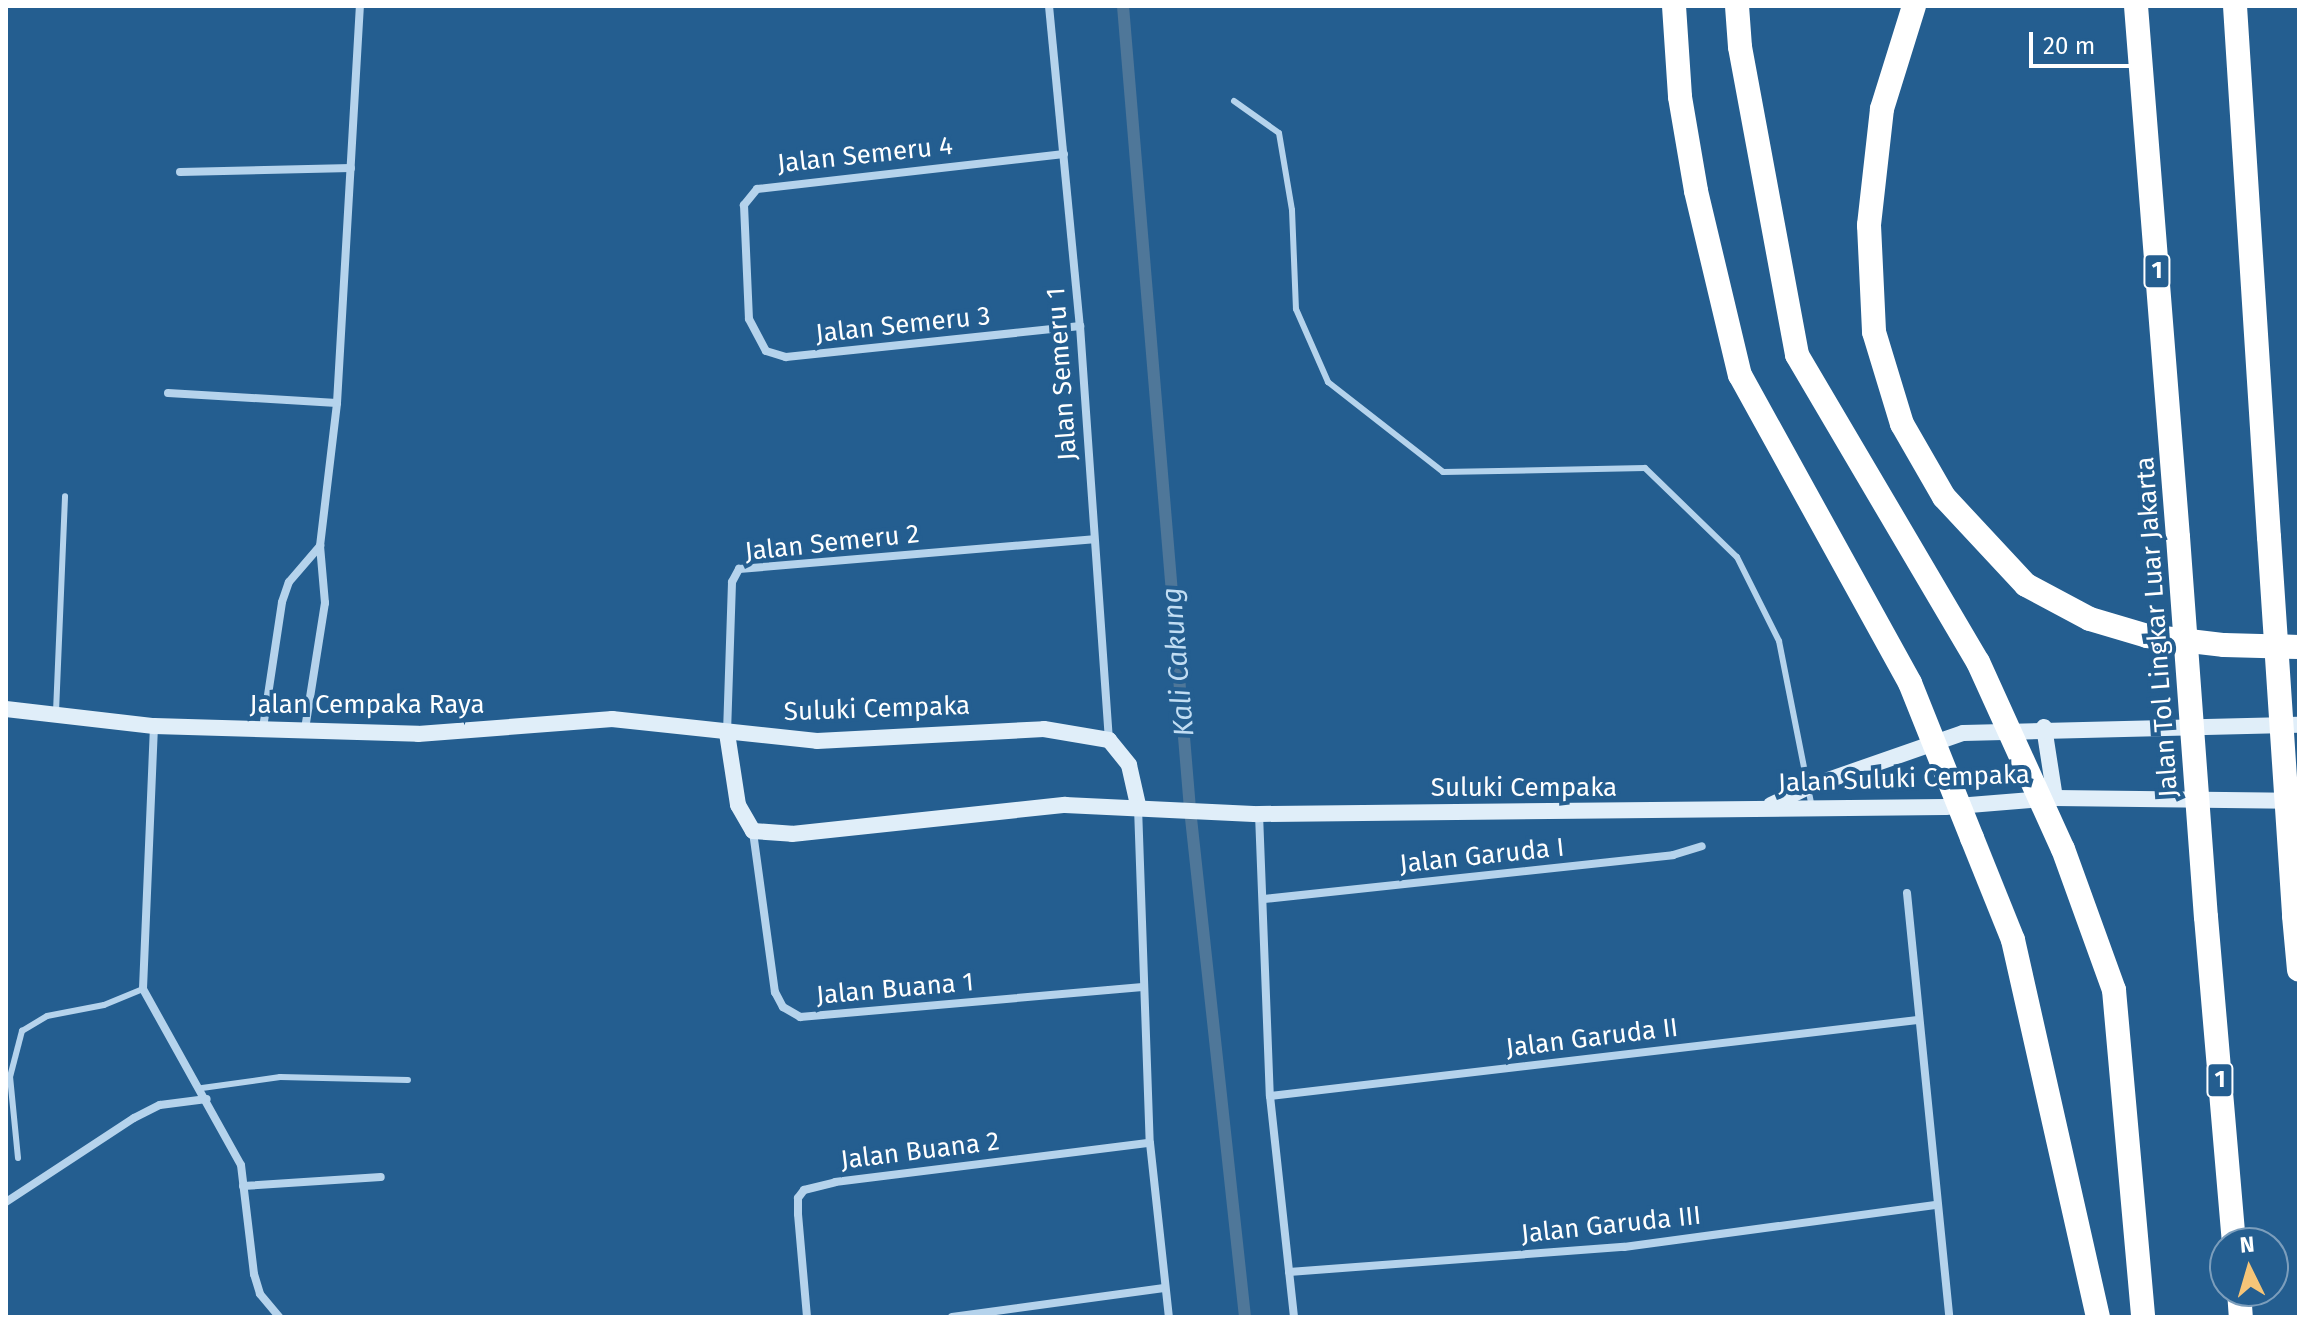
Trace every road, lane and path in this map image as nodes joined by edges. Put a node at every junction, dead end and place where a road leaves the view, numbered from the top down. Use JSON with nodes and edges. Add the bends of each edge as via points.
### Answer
{"nodes":[{"id":1,"x":360,"y":6,"type":"edge"},
{"id":2,"x":1049,"y":6,"type":"edge"},
{"id":3,"x":1674,"y":6,"type":"edge"},
{"id":4,"x":1737,"y":6,"type":"edge"},
{"id":5,"x":1914,"y":6,"type":"edge"},
{"id":6,"x":2136,"y":6,"type":"edge"},
{"id":7,"x":2235,"y":6,"type":"edge"},
{"id":8,"x":1234,"y":101,"type":"dead end"},
{"id":9,"x":1064,"y":154,"type":"junction"},
{"id":10,"x":351,"y":168,"type":"junction"},
{"id":11,"x":180,"y":172,"type":"dead end"},
{"id":12,"x":749,"y":319,"type":"joint"},
{"id":13,"x":1080,"y":326,"type":"junction"},
{"id":14,"x":168,"y":393,"type":"dead end"},
{"id":15,"x":337,"y":403,"type":"junction"},
{"id":16,"x":65,"y":496,"type":"dead end"},
{"id":17,"x":1094,"y":539,"type":"junction"},
{"id":18,"x":320,"y":546,"type":"junction"},
{"id":19,"x":2299,"y":647,"type":"edge"},
{"id":20,"x":6,"y":709,"type":"edge"},
{"id":21,"x":56,"y":715,"type":"junction"},
{"id":22,"x":2299,"y":725,"type":"edge"},
{"id":23,"x":154,"y":726,"type":"junction"},
{"id":24,"x":2044,"y":727,"type":"junction"},
{"id":25,"x":263,"y":728,"type":"junction"},
{"id":26,"x":305,"y":729,"type":"junction"},
{"id":27,"x":727,"y":733,"type":"junction"},
{"id":28,"x":1109,"y":740,"type":"junction"},
{"id":29,"x":1808,"y":787,"type":"junction"},
{"id":30,"x":2055,"y":798,"type":"junction"},
{"id":31,"x":2299,"y":801,"type":"edge"},
{"id":32,"x":1138,"y":805,"type":"junction"},
{"id":33,"x":1766,"y":808,"type":"junction"},
{"id":34,"x":1812,"y":808,"type":"junction"},
{"id":35,"x":1259,"y":814,"type":"junction"},
{"id":36,"x":753,"y":831,"type":"junction"},
{"id":37,"x":1702,"y":846,"type":"dead end"},
{"id":38,"x":1907,"y":893,"type":"dead end"},
{"id":39,"x":1264,"y":899,"type":"junction"},
{"id":40,"x":2299,"y":970,"type":"edge"},
{"id":41,"x":1143,"y":987,"type":"junction"},
{"id":42,"x":143,"y":989,"type":"junction"},
{"id":43,"x":1918,"y":1020,"type":"junction"},
{"id":44,"x":408,"y":1080,"type":"dead end"},
{"id":45,"x":202,"y":1088,"type":"junction"},
{"id":46,"x":1270,"y":1096,"type":"junction"},
{"id":47,"x":207,"y":1099,"type":"junction"},
{"id":48,"x":1150,"y":1143,"type":"junction"},
{"id":49,"x":18,"y":1158,"type":"dead end"},
{"id":50,"x":381,"y":1177,"type":"dead end"},
{"id":51,"x":243,"y":1186,"type":"junction"},
{"id":52,"x":6,"y":1202,"type":"edge"},
{"id":53,"x":1935,"y":1205,"type":"junction"},
{"id":54,"x":2233,"y":1227,"type":"edge"},
{"id":55,"x":1289,"y":1272,"type":"junction"},
{"id":56,"x":1164,"y":1288,"type":"junction"},
{"id":57,"x":279,"y":1317,"type":"edge"},
{"id":58,"x":807,"y":1317,"type":"edge"},
{"id":59,"x":952,"y":1317,"type":"edge"},
{"id":60,"x":1169,"y":1317,"type":"edge"},
{"id":61,"x":1294,"y":1317,"type":"edge"},
{"id":62,"x":1949,"y":1317,"type":"edge"},
{"id":63,"x":2098,"y":1317,"type":"edge"},
{"id":64,"x":2143,"y":1317,"type":"edge"}],
"edges":[{"from":1,"to":10,"type":"street"},
{"from":2,"to":9,"type":"street","name":"Jalan Semeru 1"},
{"from":3,"to":63,"type":"highway","bridge":true,"via":[[1680,97],[1696,191],[1740,375],[1910,683],[2013,940]]},
{"from":4,"to":64,"type":"highway","bridge":true,"via":[[1797,355],[1978,662],[2063,849],[2114,990]]},
{"from":5,"to":19,"type":"highway","via":[[1882,109],[1869,225],[1874,332],[1902,424],[1944,497],[2026,585],[2090,619],[2147,636]]},
{"from":6,"to":54,"type":"highway","name":"Jalan Tol Lingkar Luar Jakarta","number":"1","bridge":true},
{"from":7,"to":40,"type":"highway","bridge":true},
{"from":8,"to":29,"type":"lane","via":[[1279,133],[1292,210],[1296,309],[1328,382],[1443,472],[1645,468],[1737,557],[1779,641]]},
{"from":9,"to":12,"type":"street","name":"Jalan Semeru 4","via":[[757,189],[744,205]]},
{"from":9,"to":13,"type":"street","name":"Jalan Semeru 1"},
{"from":10,"to":11,"type":"street"},
{"from":10,"to":15,"type":"street"},
{"from":12,"to":13,"type":"street","name":"Jalan Semeru 3","via":[[766,351],[786,357]]},
{"from":13,"to":17,"type":"street","name":"Jalan Semeru 1"},
{"from":14,"to":15,"type":"street"},
{"from":15,"to":18,"type":"street"},
{"from":16,"to":21,"type":"lane"},
{"from":17,"to":27,"type":"street","name":"Jalan Semeru 2","via":[[739,569],[732,578]]},
{"from":17,"to":28,"type":"street","name":"Jalan Semeru 1"},
{"from":18,"to":25,"type":"street","via":[[289,582]]},
{"from":18,"to":26,"type":"street","via":[[325,603]]},
{"from":20,"to":21,"type":"street","name":"Jalan Cempaka Raya"},
{"from":21,"to":23,"type":"street","name":"Jalan Cempaka Raya"},
{"from":22,"to":24,"type":"street","name":"Jalan Suluki Cempaka"},
{"from":23,"to":25,"type":"street","name":"Jalan Cempaka Raya"},
{"from":23,"to":42,"type":"street"},
{"from":24,"to":29,"type":"street","name":"Jalan Suluki Cempaka","via":[[1963,733]]},
{"from":24,"to":30,"type":"street"},
{"from":25,"to":26,"type":"street","name":"Jalan Cempaka Raya"},
{"from":26,"to":27,"type":"street","name":"Jalan Cempaka Raya","via":[[418,734],[612,719]]},
{"from":27,"to":28,"type":"street","name":"Suluki Cempaka","via":[[817,741],[1044,729]]},
{"from":27,"to":36,"type":"street","via":[[738,805]]},
{"from":28,"to":32,"type":"street","via":[[1129,765]]},
{"from":29,"to":33,"type":"street","name":"Jalan Suluki Cempaka"},
{"from":29,"to":34,"type":"lane"},
{"from":30,"to":31,"type":"street","name":"Jalan Suluki Cempaka"},
{"from":30,"to":34,"type":"street","name":"Jalan Suluki Cempaka","via":[[1945,807]]},
{"from":32,"to":35,"type":"street","name":"Suluki Cempaka"},
{"from":32,"to":36,"type":"street","name":"Suluki Cempaka","via":[[1023,807],[792,834]]},
{"from":32,"to":41,"type":"street"},
{"from":33,"to":34,"type":"street","name":"Jalan Suluki Cempaka"},
{"from":33,"to":35,"type":"street","name":"Suluki Cempaka"},
{"from":35,"to":39,"type":"street"},
{"from":36,"to":41,"type":"street","name":"Jalan Buana 1","via":[[775,992],[783,1007],[800,1017]]},
{"from":37,"to":39,"type":"street","name":"Jalan Garuda I","via":[[1673,855]]},
{"from":38,"to":43,"type":"street"},
{"from":39,"to":46,"type":"street"},
{"from":41,"to":48,"type":"street"},
{"from":42,"to":45,"type":"street","via":[[163,1033]]},
{"from":42,"to":49,"type":"lane","via":[[104,1005],[47,1016],[22,1031],[10,1077]]},
{"from":43,"to":46,"type":"street","name":"Jalan Garuda II"},
{"from":43,"to":53,"type":"street"},
{"from":44,"to":45,"type":"lane","via":[[280,1077]]},
{"from":45,"to":47,"type":"street"},
{"from":46,"to":55,"type":"street"},
{"from":47,"to":51,"type":"street","via":[[241,1165]]},
{"from":47,"to":52,"type":"street","via":[[160,1105],[134,1118]]},
{"from":48,"to":56,"type":"street"},
{"from":48,"to":58,"type":"street","name":"Jalan Buana 2","via":[[804,1190],[798,1206]]},
{"from":50,"to":51,"type":"street"},
{"from":51,"to":57,"type":"street","via":[[254,1274],[260,1294]]},
{"from":53,"to":55,"type":"street","name":"Jalan Garuda III","via":[[1624,1247]]},
{"from":53,"to":62,"type":"street"},
{"from":55,"to":61,"type":"street"},
{"from":56,"to":59,"type":"street"},
{"from":56,"to":60,"type":"street"}]}
